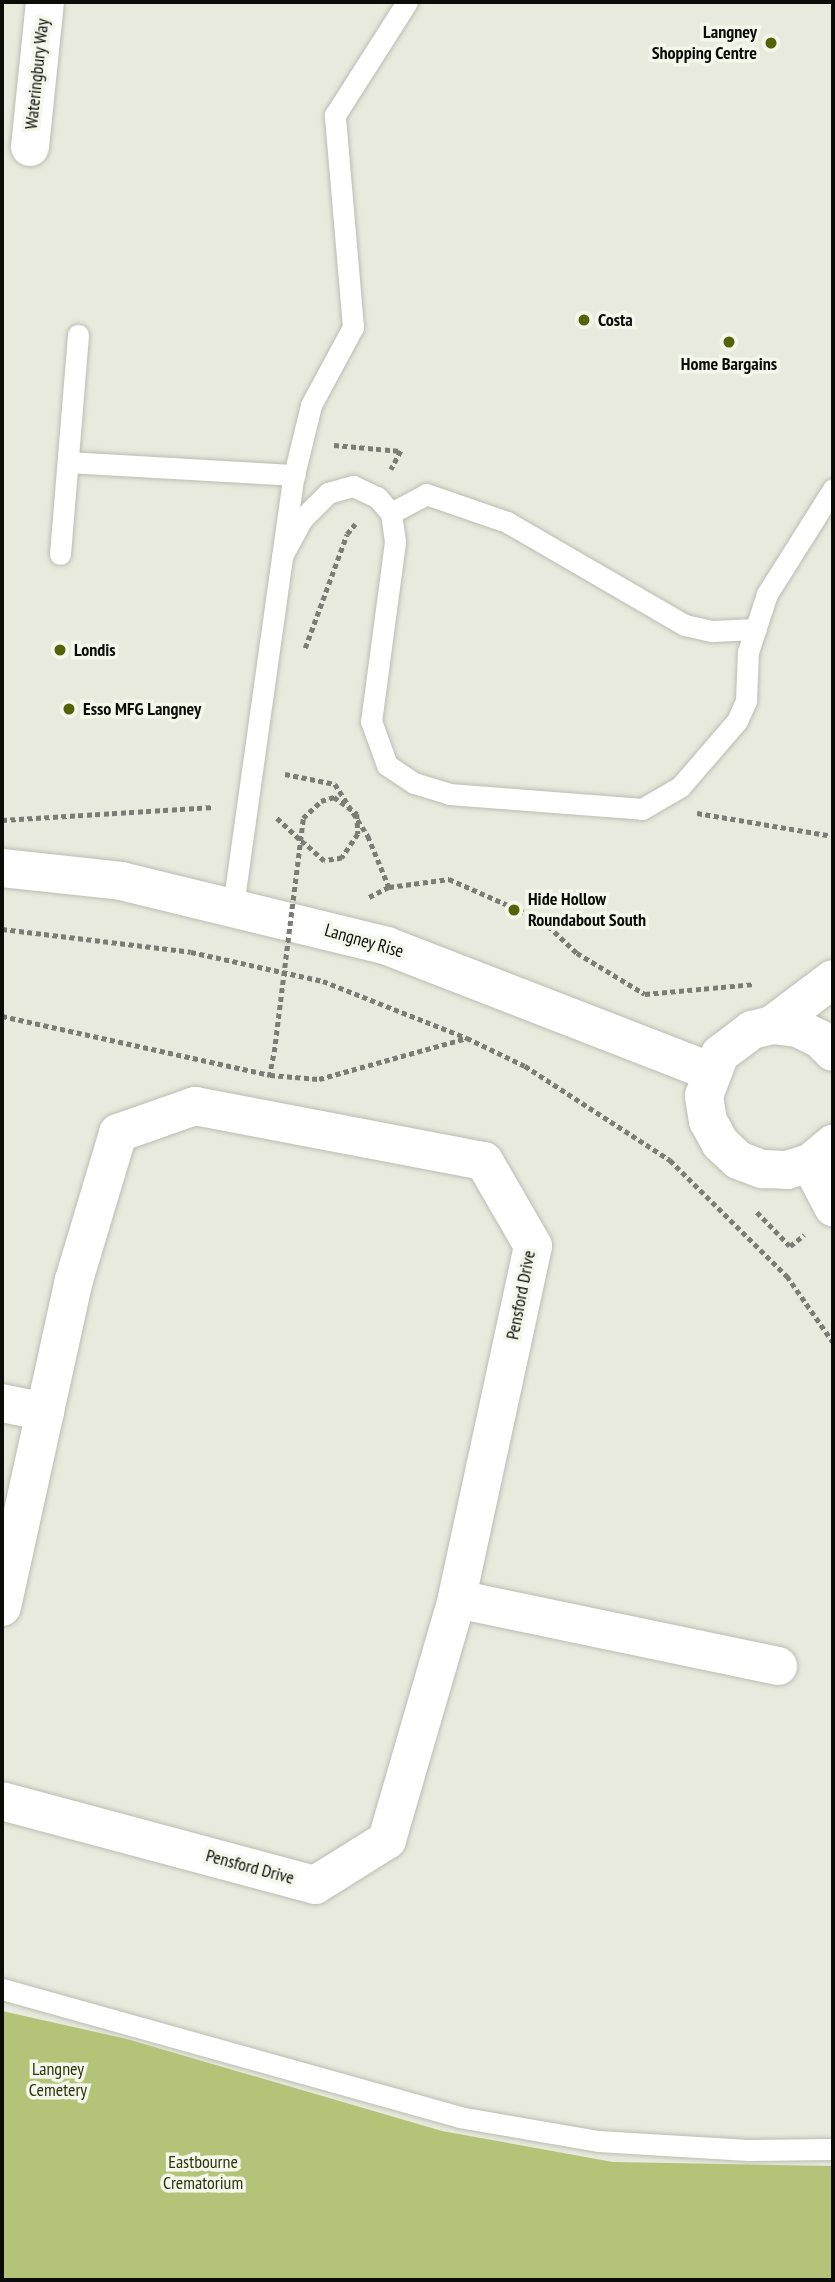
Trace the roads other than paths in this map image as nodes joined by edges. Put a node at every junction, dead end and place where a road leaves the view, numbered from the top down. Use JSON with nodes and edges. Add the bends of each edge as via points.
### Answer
{"nodes":[{"id":1,"x":45,"y":2,"type":"edge"},
{"id":2,"x":407,"y":2,"type":"edge"},
{"id":3,"x":30,"y":147,"type":"dead end"},
{"id":4,"x":78,"y":335,"type":"dead end"},
{"id":5,"x":69,"y":462,"type":"junction"},
{"id":6,"x":295,"y":475,"type":"junction"},
{"id":7,"x":833,"y":489,"type":"edge"},
{"id":8,"x":384,"y":505,"type":"junction"},
{"id":9,"x":60,"y":554,"type":"dead end"},
{"id":10,"x":282,"y":556,"type":"junction"},
{"id":11,"x":755,"y":629,"type":"junction"},
{"id":12,"x":2,"y":868,"type":"edge"},
{"id":13,"x":233,"y":906,"type":"junction"},
{"id":14,"x":833,"y":979,"type":"edge"},
{"id":15,"x":772,"y":1025,"type":"junction"},
{"id":16,"x":833,"y":1052,"type":"edge"},
{"id":17,"x":710,"y":1071,"type":"junction"},
{"id":18,"x":822,"y":1154,"type":"edge"},
{"id":19,"x":833,"y":1207,"type":"edge"},
{"id":20,"x":2,"y":1402,"type":"edge"},
{"id":21,"x":45,"y":1412,"type":"junction"},
{"id":22,"x":457,"y":1599,"type":"junction"},
{"id":23,"x":2,"y":1607,"type":"edge"},
{"id":24,"x":778,"y":1666,"type":"dead end"},
{"id":25,"x":2,"y":1801,"type":"edge"},
{"id":26,"x":2,"y":1989,"type":"edge"},
{"id":27,"x":833,"y":2149,"type":"edge"}],
"edges":[{"from":1,"to":3,"type":"street","name":"Wateringbury Way"},
{"from":2,"to":6,"type":"lane","via":[[335,115],[353,327],[311,405]]},
{"from":4,"to":5,"type":"lane"},
{"from":5,"to":6,"type":"lane"},
{"from":5,"to":9,"type":"lane"},
{"from":6,"to":10,"type":"lane"},
{"from":7,"to":11,"type":"lane","via":[[767,594]]},
{"from":8,"to":10,"type":"lane","via":[[352,486],[328,493],[302,519]]},
{"from":8,"to":11,"type":"lane","via":[[426,494],[507,522],[685,625],[712,631]]},
{"from":8,"to":11,"type":"lane","via":[[395,542],[371,721],[387,765],[414,783],[449,794],[642,809],[666,795],[716,749],[737,721],[746,701],[748,652]]},
{"from":10,"to":13,"type":"lane"},
{"from":12,"to":13,"type":"street","name":"Langney Rise","via":[[121,881]]},
{"from":13,"to":17,"type":"street","name":"Langney Rise","via":[[387,946]]},
{"from":14,"to":15,"type":"street"},
{"from":15,"to":16,"type":"street","via":[[797,1028],[820,1038]]},
{"from":15,"to":17,"type":"street","via":[[735,1040]]},
{"from":17,"to":18,"type":"street","via":[[704,1096],[708,1121],[720,1143],[738,1160],[762,1169],[786,1170]]},
{"from":18,"to":19,"type":"street"},
{"from":20,"to":21,"type":"street"},
{"from":21,"to":22,"type":"street","name":"Pensford Drive","via":[[74,1280],[118,1133],[195,1106],[484,1161],[533,1246]]},
{"from":21,"to":23,"type":"street","name":"Pensford Drive"},
{"from":22,"to":24,"type":"street"},
{"from":22,"to":25,"type":"street","name":"Pensford Drive","via":[[387,1840],[315,1885]]},
{"from":26,"to":27,"type":"lane","via":[[459,2117],[598,2141]]}]}
